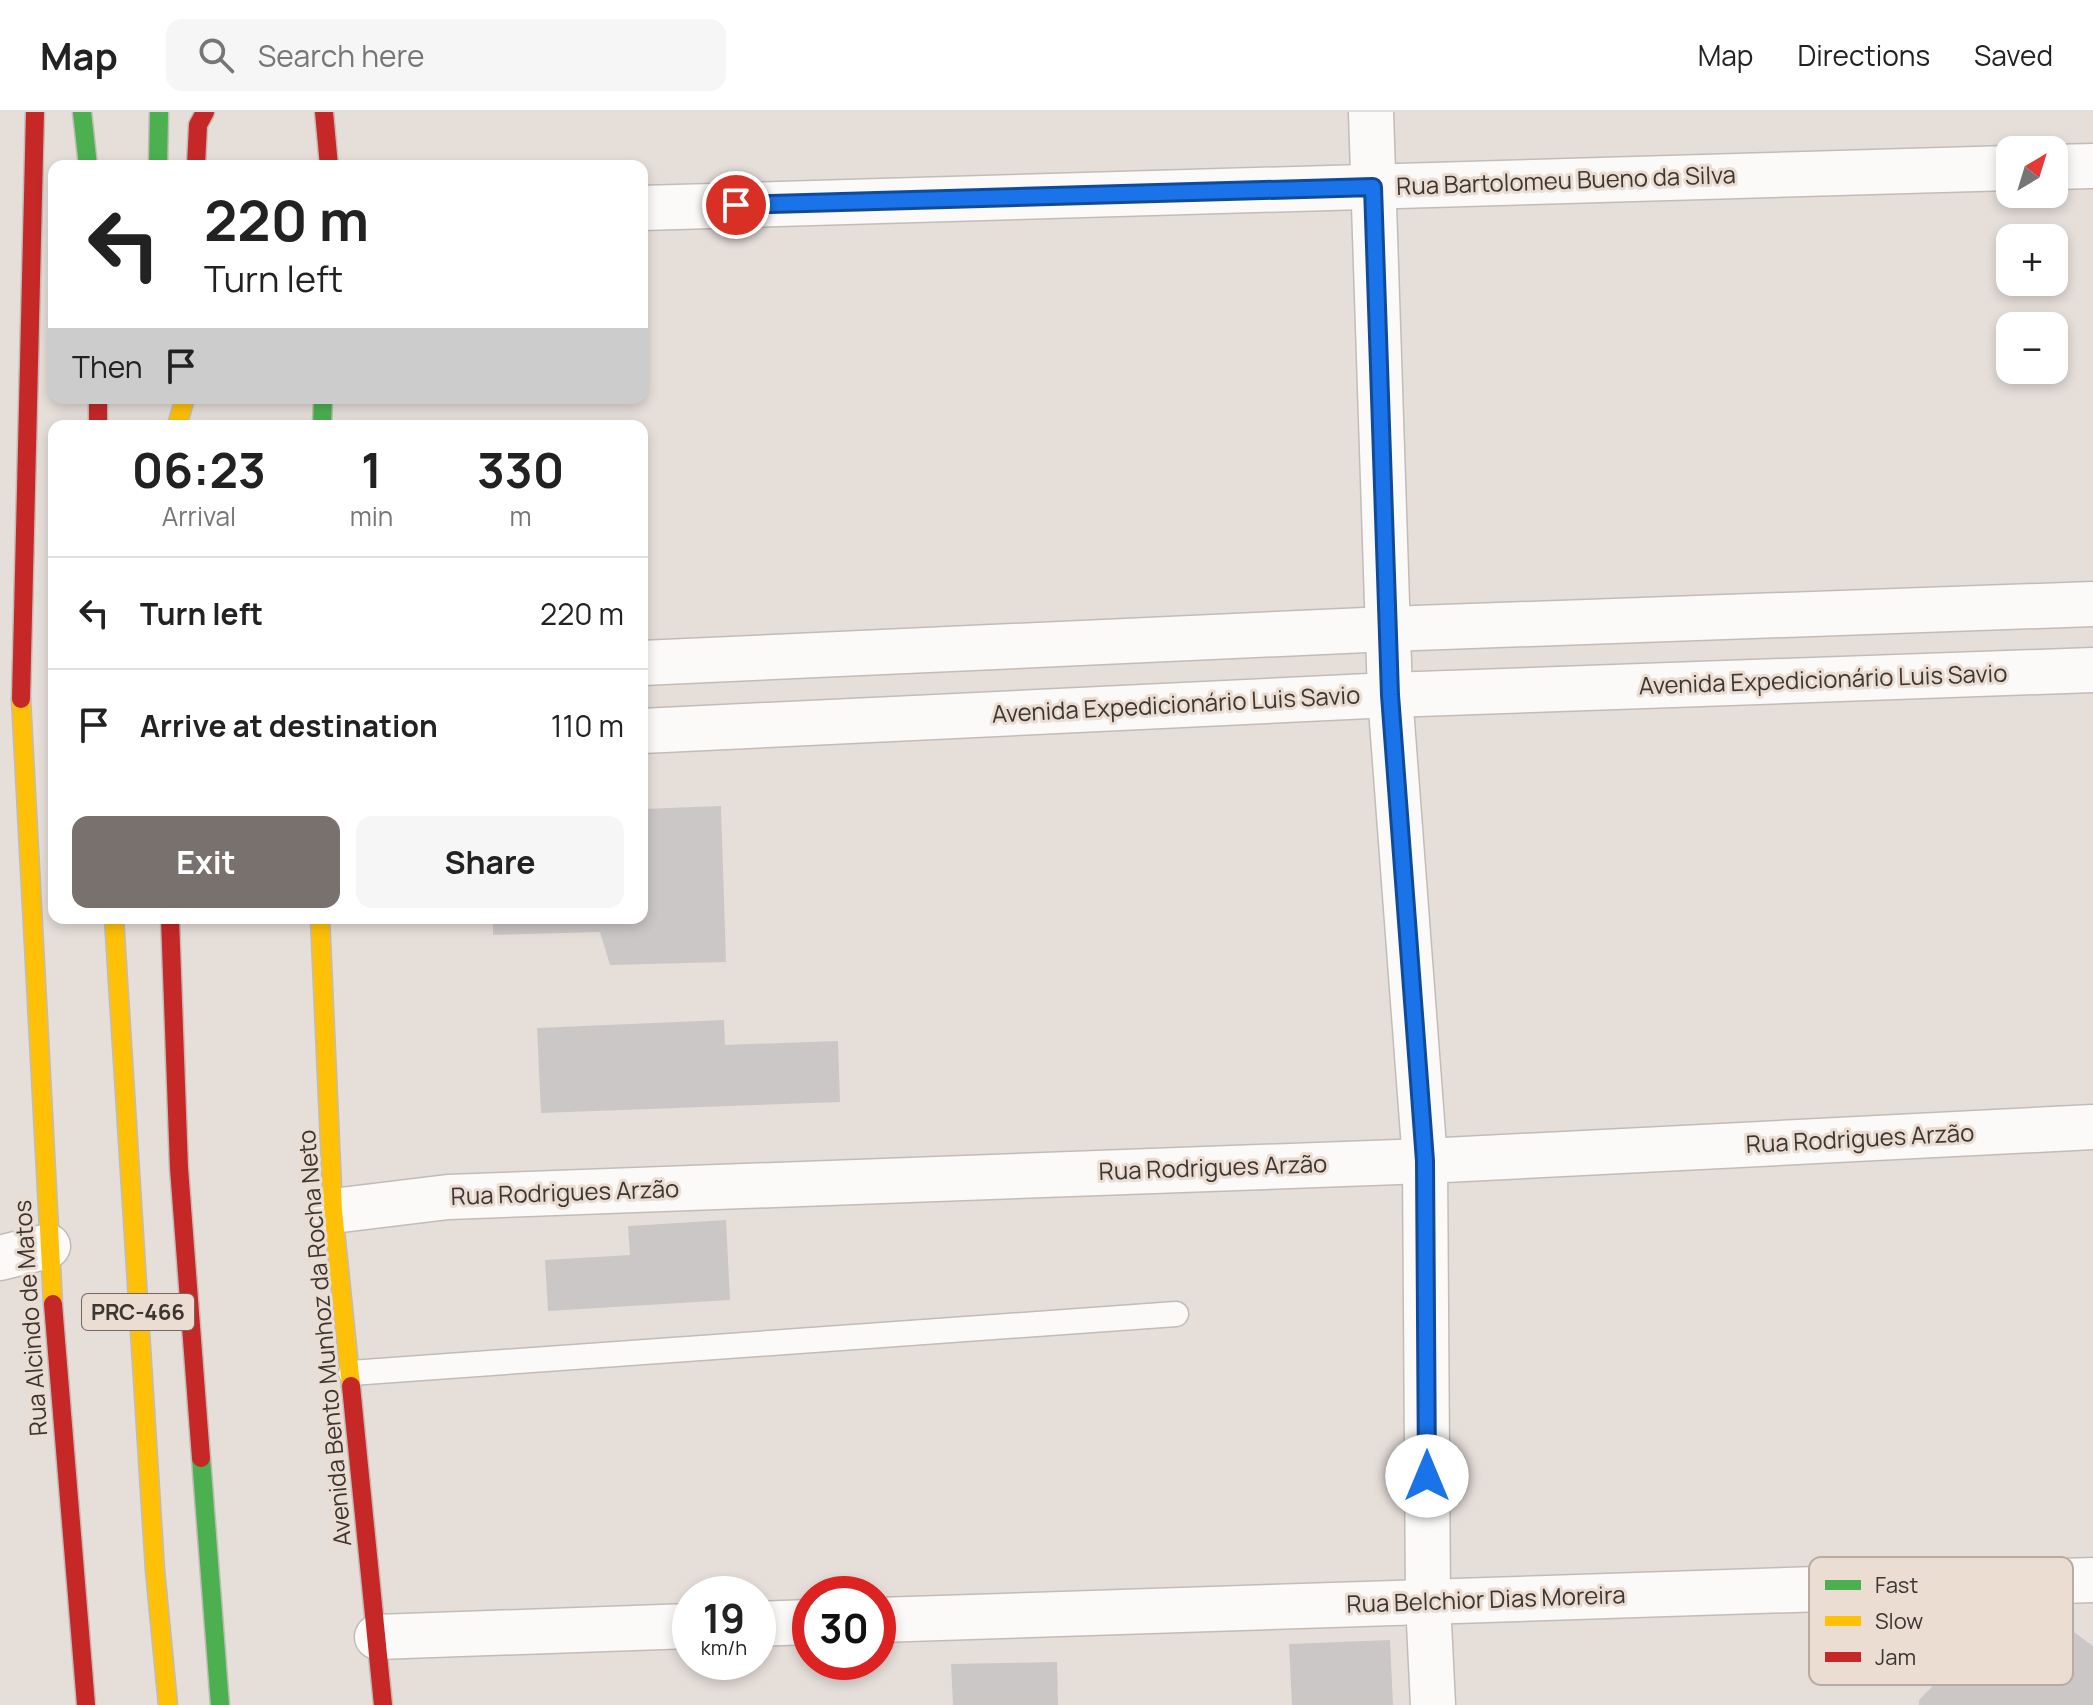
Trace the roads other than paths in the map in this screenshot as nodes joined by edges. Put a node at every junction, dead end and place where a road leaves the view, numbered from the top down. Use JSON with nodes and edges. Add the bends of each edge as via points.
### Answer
{"nodes":[{"id":1,"x":35,"y":112,"type":"edge"},
{"id":2,"x":82,"y":112,"type":"edge"},
{"id":3,"x":159,"y":112,"type":"edge"},
{"id":4,"x":205,"y":112,"type":"edge"},
{"id":5,"x":324,"y":112,"type":"edge"},
{"id":6,"x":1371,"y":112,"type":"edge"},
{"id":7,"x":102,"y":126,"type":"dead end"},
{"id":8,"x":87,"y":160,"type":"edge"},
{"id":9,"x":99,"y":160,"type":"edge"},
{"id":10,"x":158,"y":160,"type":"edge"},
{"id":11,"x":196,"y":160,"type":"edge"},
{"id":12,"x":328,"y":160,"type":"edge"},
{"id":13,"x":2093,"y":166,"type":"edge"},
{"id":14,"x":2068,"y":167,"type":"edge"},
{"id":15,"x":1996,"y":168,"type":"edge"},
{"id":16,"x":1373,"y":187,"type":"junction"},
{"id":17,"x":648,"y":208,"type":"edge"},
{"id":18,"x":2093,"y":604,"type":"edge"},
{"id":19,"x":1388,"y":629,"type":"junction"},
{"id":20,"x":648,"y":663,"type":"edge"},
{"id":21,"x":2093,"y":670,"type":"edge"},
{"id":22,"x":1390,"y":695,"type":"junction"},
{"id":23,"x":648,"y":731,"type":"edge"},
{"id":24,"x":114,"y":924,"type":"edge"},
{"id":25,"x":170,"y":924,"type":"edge"},
{"id":26,"x":320,"y":924,"type":"edge"},
{"id":27,"x":2093,"y":1127,"type":"edge"},
{"id":28,"x":1425,"y":1161,"type":"junction"},
{"id":29,"x":333,"y":1211,"type":"junction"},
{"id":30,"x":48,"y":1246,"type":"junction"},
{"id":31,"x":0,"y":1258,"type":"edge"},
{"id":32,"x":1176,"y":1314,"type":"dead end"},
{"id":33,"x":351,"y":1373,"type":"junction"},
{"id":34,"x":2093,"y":1580,"type":"edge"},
{"id":35,"x":2073,"y":1581,"type":"edge"},
{"id":36,"x":1809,"y":1589,"type":"edge"},
{"id":37,"x":1428,"y":1602,"type":"junction"},
{"id":38,"x":896,"y":1619,"type":"edge"},
{"id":39,"x":672,"y":1627,"type":"edge"},
{"id":40,"x":377,"y":1637,"type":"junction"},
{"id":41,"x":86,"y":1705,"type":"edge"},
{"id":42,"x":168,"y":1705,"type":"edge"},
{"id":43,"x":220,"y":1705,"type":"edge"},
{"id":44,"x":383,"y":1705,"type":"edge"},
{"id":45,"x":1433,"y":1705,"type":"edge"}],
"edges":[{"from":1,"to":30,"type":"main road","name":"Rua Alcindo de Matos","via":[[21,694]]},
{"from":2,"to":8,"type":"main road"},
{"from":3,"to":10,"type":"main road"},
{"from":4,"to":11,"type":"main road","via":[[198,125]]},
{"from":5,"to":12,"type":"main road"},
{"from":6,"to":16,"type":"street"},
{"from":7,"to":9,"type":"main road"},
{"from":13,"to":14,"type":"street"},
{"from":15,"to":16,"type":"street","name":"Rua Bartolomeu Bueno da Silva"},
{"from":16,"to":17,"type":"street","name":"Rua Bartolomeu Bueno da Silva"},
{"from":16,"to":19,"type":"street"},
{"from":18,"to":19,"type":"street"},
{"from":19,"to":20,"type":"street"},
{"from":19,"to":22,"type":"street"},
{"from":21,"to":22,"type":"street","name":"Avenida Expedicionário Luis Savio"},
{"from":22,"to":23,"type":"street","name":"Avenida Expedicionário Luis Savio"},
{"from":22,"to":28,"type":"street"},
{"from":24,"to":42,"type":"main road","number":"PRC-466"},
{"from":25,"to":43,"type":"main road","number":"PRC-466","via":[[179,1168]]},
{"from":26,"to":29,"type":"main road","name":"Avenida Bento Munhoz da Rocha Neto"},
{"from":27,"to":28,"type":"street","name":"Rua Rodrigues Arzão"},
{"from":28,"to":29,"type":"street","name":"Rua Rodrigues Arzão","via":[[448,1197]]},
{"from":28,"to":37,"type":"street"},
{"from":29,"to":33,"type":"main road","name":"Avenida Bento Munhoz da Rocha Neto"},
{"from":30,"to":31,"type":"street"},
{"from":30,"to":41,"type":"main road","name":"Rua Alcindo de Matos"},
{"from":32,"to":33,"type":"lane"},
{"from":33,"to":40,"type":"main road","name":"Avenida Bento Munhoz da Rocha Neto"},
{"from":34,"to":35,"type":"street","name":"Rua Belchior Dias Moreira"},
{"from":36,"to":37,"type":"street","name":"Rua Belchior Dias Moreira"},
{"from":37,"to":38,"type":"street","name":"Rua Belchior Dias Moreira"},
{"from":37,"to":45,"type":"street"},
{"from":39,"to":40,"type":"street"},
{"from":40,"to":44,"type":"main road","name":"Avenida Bento Munhoz da Rocha Neto"}]}
